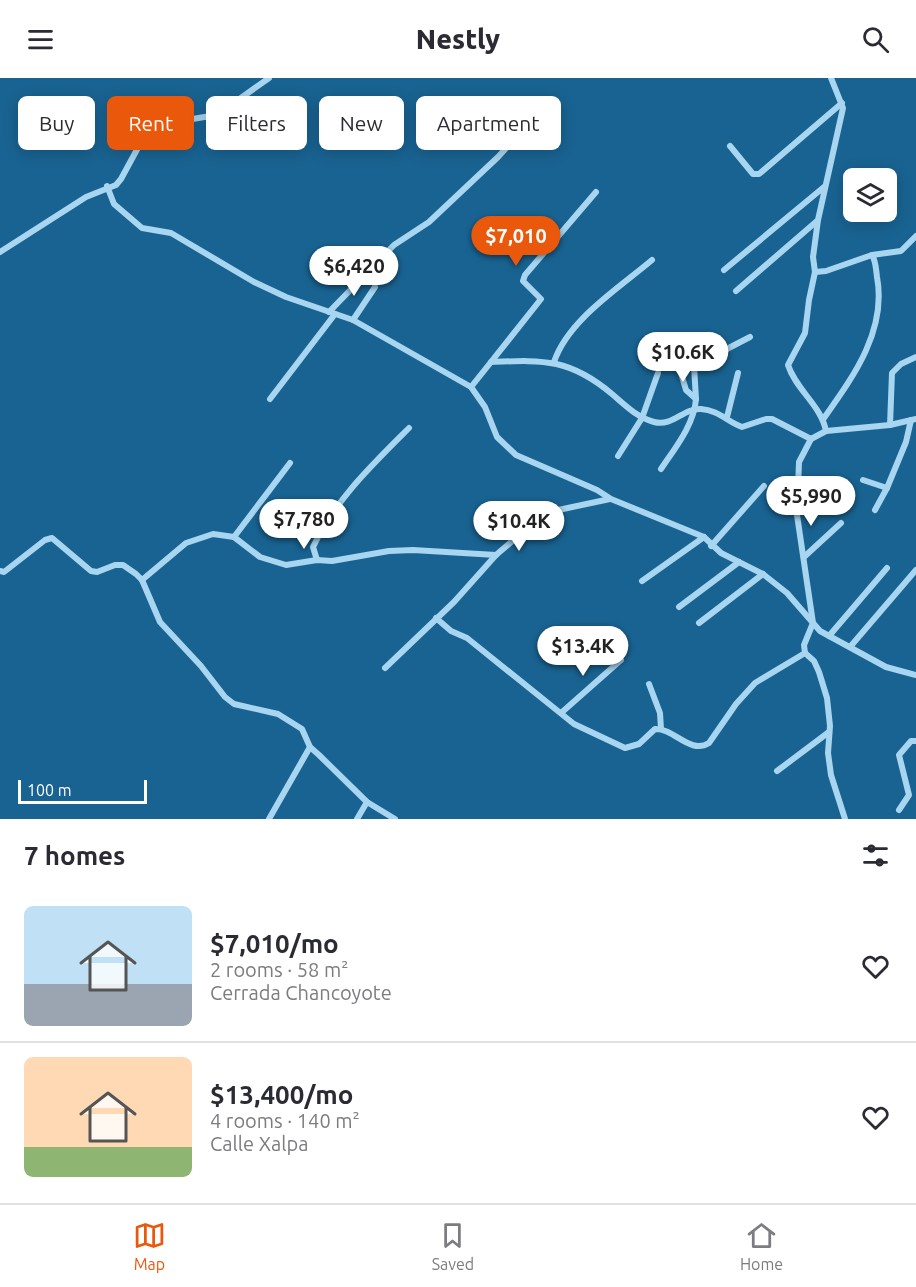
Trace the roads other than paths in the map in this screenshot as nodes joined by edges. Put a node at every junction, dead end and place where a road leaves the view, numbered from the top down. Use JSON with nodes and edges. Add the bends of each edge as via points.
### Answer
{"nodes":[{"id":1,"x":269,"y":78,"type":"edge"},
{"id":2,"x":831,"y":78,"type":"edge"},
{"id":3,"x":842,"y":103,"type":"junction"},
{"id":4,"x":730,"y":146,"type":"dead end"},
{"id":5,"x":504,"y":150,"type":"edge"},
{"id":6,"x":108,"y":186,"type":"junction"},
{"id":7,"x":824,"y":187,"type":"junction"},
{"id":8,"x":596,"y":192,"type":"dead end"},
{"id":9,"x":818,"y":220,"type":"junction"},
{"id":10,"x":916,"y":236,"type":"edge"},
{"id":11,"x":0,"y":252,"type":"edge"},
{"id":12,"x":872,"y":255,"type":"junction"},
{"id":13,"x":652,"y":260,"type":"dead end"},
{"id":14,"x":724,"y":270,"type":"dead end"},
{"id":15,"x":815,"y":272,"type":"junction"},
{"id":16,"x":375,"y":287,"type":"dead end"},
{"id":17,"x":736,"y":291,"type":"dead end"},
{"id":18,"x":332,"y":313,"type":"junction"},
{"id":19,"x":353,"y":320,"type":"junction"},
{"id":20,"x":750,"y":337,"type":"dead end"},
{"id":21,"x":686,"y":342,"type":"dead end"},
{"id":22,"x":916,"y":357,"type":"edge"},
{"id":23,"x":491,"y":362,"type":"junction"},
{"id":24,"x":554,"y":362,"type":"junction"},
{"id":25,"x":694,"y":366,"type":"junction"},
{"id":26,"x":680,"y":370,"type":"dead end"},
{"id":27,"x":658,"y":373,"type":"dead end"},
{"id":28,"x":738,"y":373,"type":"dead end"},
{"id":29,"x":471,"y":387,"type":"junction"},
{"id":30,"x":270,"y":399,"type":"dead end"},
{"id":31,"x":696,"y":399,"type":"junction"},
{"id":32,"x":695,"y":409,"type":"junction"},
{"id":33,"x":727,"y":417,"type":"junction"},
{"id":34,"x":642,"y":418,"type":"junction"},
{"id":35,"x":824,"y":418,"type":"junction"},
{"id":36,"x":914,"y":419,"type":"edge"},
{"id":37,"x":890,"y":425,"type":"junction"},
{"id":38,"x":409,"y":428,"type":"dead end"},
{"id":39,"x":826,"y":431,"type":"junction"},
{"id":40,"x":811,"y":439,"type":"junction"},
{"id":41,"x":618,"y":456,"type":"dead end"},
{"id":42,"x":290,"y":463,"type":"dead end"},
{"id":43,"x":661,"y":470,"type":"dead end"},
{"id":44,"x":863,"y":480,"type":"dead end"},
{"id":45,"x":764,"y":486,"type":"dead end"},
{"id":46,"x":887,"y":488,"type":"junction"},
{"id":47,"x":611,"y":499,"type":"junction"},
{"id":48,"x":875,"y":510,"type":"dead end"},
{"id":49,"x":841,"y":523,"type":"dead end"},
{"id":50,"x":234,"y":537,"type":"junction"},
{"id":51,"x":704,"y":537,"type":"junction"},
{"id":52,"x":711,"y":546,"type":"junction"},
{"id":53,"x":496,"y":555,"type":"junction"},
{"id":54,"x":804,"y":557,"type":"junction"},
{"id":55,"x":317,"y":560,"type":"junction"},
{"id":56,"x":739,"y":562,"type":"junction"},
{"id":57,"x":887,"y":568,"type":"dead end"},
{"id":58,"x":916,"y":570,"type":"edge"},
{"id":59,"x":0,"y":571,"type":"edge"},
{"id":60,"x":763,"y":574,"type":"junction"},
{"id":61,"x":141,"y":580,"type":"junction"},
{"id":62,"x":642,"y":581,"type":"dead end"},
{"id":63,"x":679,"y":607,"type":"dead end"},
{"id":64,"x":436,"y":618,"type":"junction"},
{"id":65,"x":699,"y":623,"type":"dead end"},
{"id":66,"x":813,"y":623,"type":"junction"},
{"id":67,"x":829,"y":636,"type":"junction"},
{"id":68,"x":850,"y":646,"type":"junction"},
{"id":69,"x":806,"y":653,"type":"junction"},
{"id":70,"x":621,"y":660,"type":"dead end"},
{"id":71,"x":385,"y":668,"type":"dead end"},
{"id":72,"x":916,"y":675,"type":"edge"},
{"id":73,"x":649,"y":684,"type":"dead end"},
{"id":74,"x":561,"y":713,"type":"junction"},
{"id":75,"x":661,"y":729,"type":"junction"},
{"id":76,"x":829,"y":732,"type":"junction"},
{"id":77,"x":916,"y":741,"type":"edge"},
{"id":78,"x":310,"y":747,"type":"junction"},
{"id":79,"x":777,"y":771,"type":"dead end"},
{"id":80,"x":367,"y":802,"type":"junction"},
{"id":81,"x":899,"y":810,"type":"dead end"},
{"id":82,"x":269,"y":819,"type":"edge"},
{"id":83,"x":357,"y":819,"type":"edge"},
{"id":84,"x":395,"y":819,"type":"edge"},
{"id":85,"x":845,"y":819,"type":"edge"}],
"edges":[{"from":1,"to":6,"type":"street","via":[[217,115],[155,125],[147,130],[122,179]]},
{"from":2,"to":3,"type":"street"},
{"from":3,"to":4,"type":"street","via":[[759,174],[753,174]]},
{"from":3,"to":7,"type":"street"},
{"from":5,"to":18,"type":"street","via":[[429,222],[394,245]]},
{"from":6,"to":11,"type":"street"},
{"from":6,"to":18,"type":"street","via":[[114,204],[142,228],[171,233],[254,282]]},
{"from":7,"to":9,"type":"street"},
{"from":7,"to":14,"type":"street"},
{"from":8,"to":23,"type":"street","via":[[525,275],[523,281],[541,298]]},
{"from":9,"to":15,"type":"street"},
{"from":9,"to":17,"type":"street"},
{"from":10,"to":12,"type":"street","via":[[901,251]]},
{"from":12,"to":15,"type":"street"},
{"from":12,"to":35,"type":"street","via":[[879,300],[876,328],[852,379]]},
{"from":13,"to":24,"type":"street","via":[[580,320]]},
{"from":15,"to":35,"type":"street","via":[[805,333],[789,365],[792,378]]},
{"from":16,"to":19,"type":"street"},
{"from":18,"to":19,"type":"street"},
{"from":18,"to":30,"type":"street"},
{"from":19,"to":29,"type":"street"},
{"from":20,"to":25,"type":"street"},
{"from":21,"to":25,"type":"street"},
{"from":22,"to":37,"type":"street","via":[[892,373]]},
{"from":23,"to":24,"type":"street"},
{"from":23,"to":29,"type":"street"},
{"from":24,"to":34,"type":"street","via":[[597,382]]},
{"from":25,"to":31,"type":"street"},
{"from":26,"to":31,"type":"street","via":[[686,390]]},
{"from":27,"to":34,"type":"street"},
{"from":28,"to":33,"type":"street"},
{"from":29,"to":47,"type":"street","via":[[485,407],[497,437],[516,456]]},
{"from":31,"to":32,"type":"street"},
{"from":32,"to":33,"type":"street"},
{"from":32,"to":34,"type":"street","via":[[666,423]]},
{"from":32,"to":43,"type":"street"},
{"from":33,"to":40,"type":"street","via":[[742,428],[772,419]]},
{"from":34,"to":41,"type":"street"},
{"from":35,"to":39,"type":"street"},
{"from":36,"to":37,"type":"street"},
{"from":36,"to":46,"type":"street"},
{"from":37,"to":39,"type":"street"},
{"from":38,"to":55,"type":"street","via":[[343,498],[313,547]]},
{"from":39,"to":40,"type":"street"},
{"from":40,"to":54,"type":"street","via":[[799,462],[797,497]]},
{"from":42,"to":50,"type":"street"},
{"from":44,"to":46,"type":"street"},
{"from":45,"to":52,"type":"street"},
{"from":46,"to":48,"type":"street"},
{"from":47,"to":51,"type":"street"},
{"from":47,"to":53,"type":"street","via":[[549,512]]},
{"from":49,"to":54,"type":"street"},
{"from":50,"to":55,"type":"street","via":[[272,562],[286,565]]},
{"from":50,"to":61,"type":"street","via":[[213,534],[186,543]]},
{"from":51,"to":52,"type":"street"},
{"from":51,"to":62,"type":"street"},
{"from":52,"to":56,"type":"street"},
{"from":53,"to":55,"type":"street","via":[[413,550]]},
{"from":53,"to":64,"type":"street"},
{"from":54,"to":66,"type":"street"},
{"from":56,"to":60,"type":"street"},
{"from":56,"to":63,"type":"street"},
{"from":57,"to":67,"type":"street"},
{"from":58,"to":68,"type":"street"},
{"from":59,"to":61,"type":"street","via":[[52,538],[91,571],[123,565]]},
{"from":60,"to":65,"type":"street"},
{"from":60,"to":66,"type":"street","via":[[788,594]]},
{"from":61,"to":78,"type":"street","via":[[160,622],[225,697],[234,704],[278,714],[302,729]]},
{"from":64,"to":71,"type":"street"},
{"from":64,"to":74,"type":"street"},
{"from":66,"to":67,"type":"street"},
{"from":66,"to":69,"type":"street","via":[[804,645]]},
{"from":67,"to":68,"type":"street"},
{"from":68,"to":72,"type":"street","via":[[893,670]]},
{"from":69,"to":75,"type":"street","via":[[755,683],[703,747],[692,746]]},
{"from":69,"to":76,"type":"street","via":[[814,661],[827,698]]},
{"from":70,"to":74,"type":"street"},
{"from":73,"to":75,"type":"street","via":[[660,713]]},
{"from":74,"to":75,"type":"street","via":[[574,724],[625,748]]},
{"from":76,"to":79,"type":"street"},
{"from":76,"to":85,"type":"street","via":[[831,775]]},
{"from":77,"to":81,"type":"street","via":[[911,741],[899,755],[909,795]]},
{"from":78,"to":80,"type":"street"},
{"from":78,"to":82,"type":"street"},
{"from":80,"to":83,"type":"street"},
{"from":80,"to":84,"type":"street"}]}
